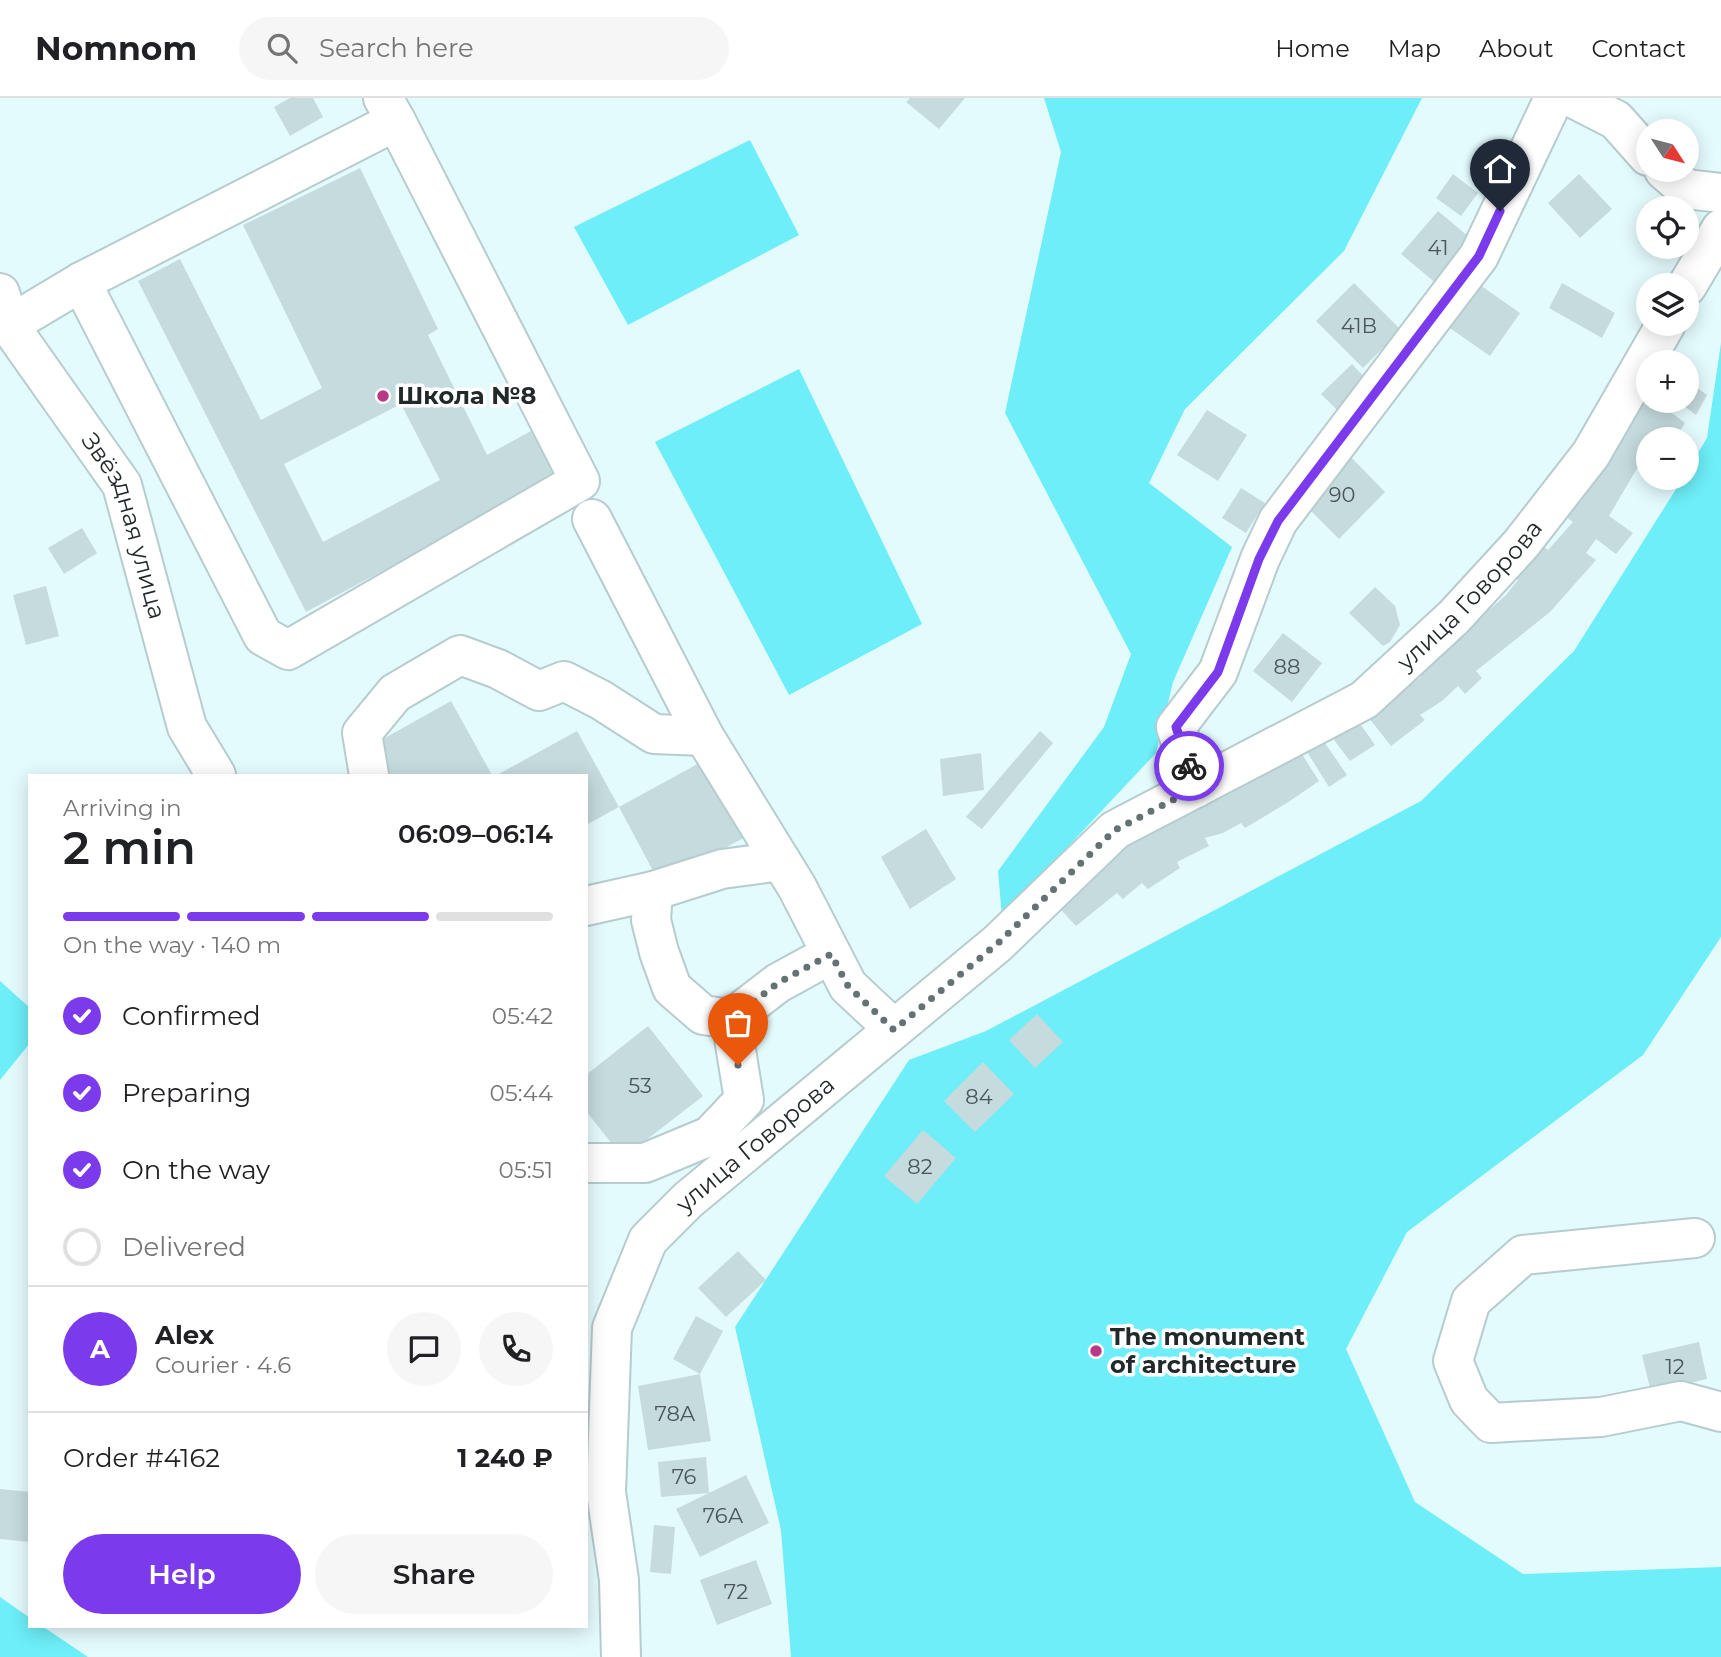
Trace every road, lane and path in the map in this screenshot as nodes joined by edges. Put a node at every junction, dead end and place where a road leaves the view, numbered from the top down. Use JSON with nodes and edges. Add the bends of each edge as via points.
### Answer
{"nodes":[{"id":1,"x":1554,"y":98,"type":"edge"},
{"id":2,"x":1573,"y":98,"type":"edge"},
{"id":3,"x":389,"y":109,"type":"edge"},
{"id":4,"x":1636,"y":142,"type":"edge"},
{"id":5,"x":1678,"y":182,"type":"edge"},
{"id":6,"x":1721,"y":192,"type":"edge"},
{"id":7,"x":1721,"y":229,"type":"edge"},
{"id":8,"x":1695,"y":273,"type":"edge"},
{"id":9,"x":81,"y":282,"type":"junction"},
{"id":10,"x":4,"y":309,"type":"edge"},
{"id":11,"x":1659,"y":336,"type":"edge"},
{"id":12,"x":592,"y":519,"type":"dead end"},
{"id":13,"x":704,"y":736,"type":"junction"},
{"id":14,"x":215,"y":774,"type":"edge"},
{"id":15,"x":369,"y":774,"type":"edge"},
{"id":16,"x":1196,"y":788,"type":"junction"},
{"id":17,"x":781,"y":861,"type":"junction"},
{"id":18,"x":653,"y":891,"type":"junction"},
{"id":19,"x":588,"y":906,"type":"edge"},
{"id":20,"x":831,"y":954,"type":"junction"},
{"id":21,"x":731,"y":1019,"type":"junction"},
{"id":22,"x":894,"y":1030,"type":"junction"},
{"id":23,"x":588,"y":1163,"type":"edge"},
{"id":24,"x":1695,"y":1238,"type":"dead end"},
{"id":25,"x":1721,"y":1412,"type":"edge"},
{"id":26,"x":588,"y":1555,"type":"edge"},
{"id":27,"x":619,"y":1580,"type":"junction"},
{"id":28,"x":621,"y":1657,"type":"edge"}],
"edges":[{"from":1,"to":16,"type":"street","via":[[1479,256],[1278,521],[1259,559],[1218,672],[1176,727]]},
{"from":2,"to":4,"type":"street","via":[[1616,120]]},
{"from":3,"to":9,"type":"street"},
{"from":3,"to":9,"type":"street","via":[[580,481],[288,650],[263,636]]},
{"from":5,"to":6,"type":"street","via":[[1686,189]]},
{"from":7,"to":8,"type":"street"},
{"from":9,"to":10,"type":"street"},
{"from":10,"to":14,"type":"street","name":"Звёздная улица","via":[[122,485],[187,727]]},
{"from":11,"to":16,"type":"street","name":"улица Говорова","via":[[1591,454],[1521,544],[1454,617],[1364,700]]},
{"from":12,"to":13,"type":"street"},
{"from":13,"to":15,"type":"street","via":[[654,734],[564,681],[539,691],[460,655],[396,693],[362,733]]},
{"from":13,"to":17,"type":"street"},
{"from":16,"to":22,"type":"street","name":"улица Говорова","via":[[1115,830],[998,943]]},
{"from":17,"to":18,"type":"street","via":[[722,869]]},
{"from":17,"to":20,"type":"street"},
{"from":18,"to":19,"type":"street"},
{"from":18,"to":21,"type":"street","via":[[652,919],[672,988],[703,1015]]},
{"from":20,"to":21,"type":"street","via":[[778,983]]},
{"from":20,"to":22,"type":"street","via":[[848,986]]},
{"from":21,"to":23,"type":"street","via":[[744,1100],[710,1136],[645,1163]]},
{"from":22,"to":27,"type":"street","name":"улица Говорова","via":[[688,1200],[648,1240],[612,1328],[606,1492]]},
{"from":24,"to":25,"type":"street","via":[[1523,1255],[1471,1301],[1453,1361],[1469,1400],[1491,1423],[1601,1417],[1681,1401]]},
{"from":26,"to":27,"type":"street"},
{"from":27,"to":28,"type":"street","name":"улица Говорова"}]}
